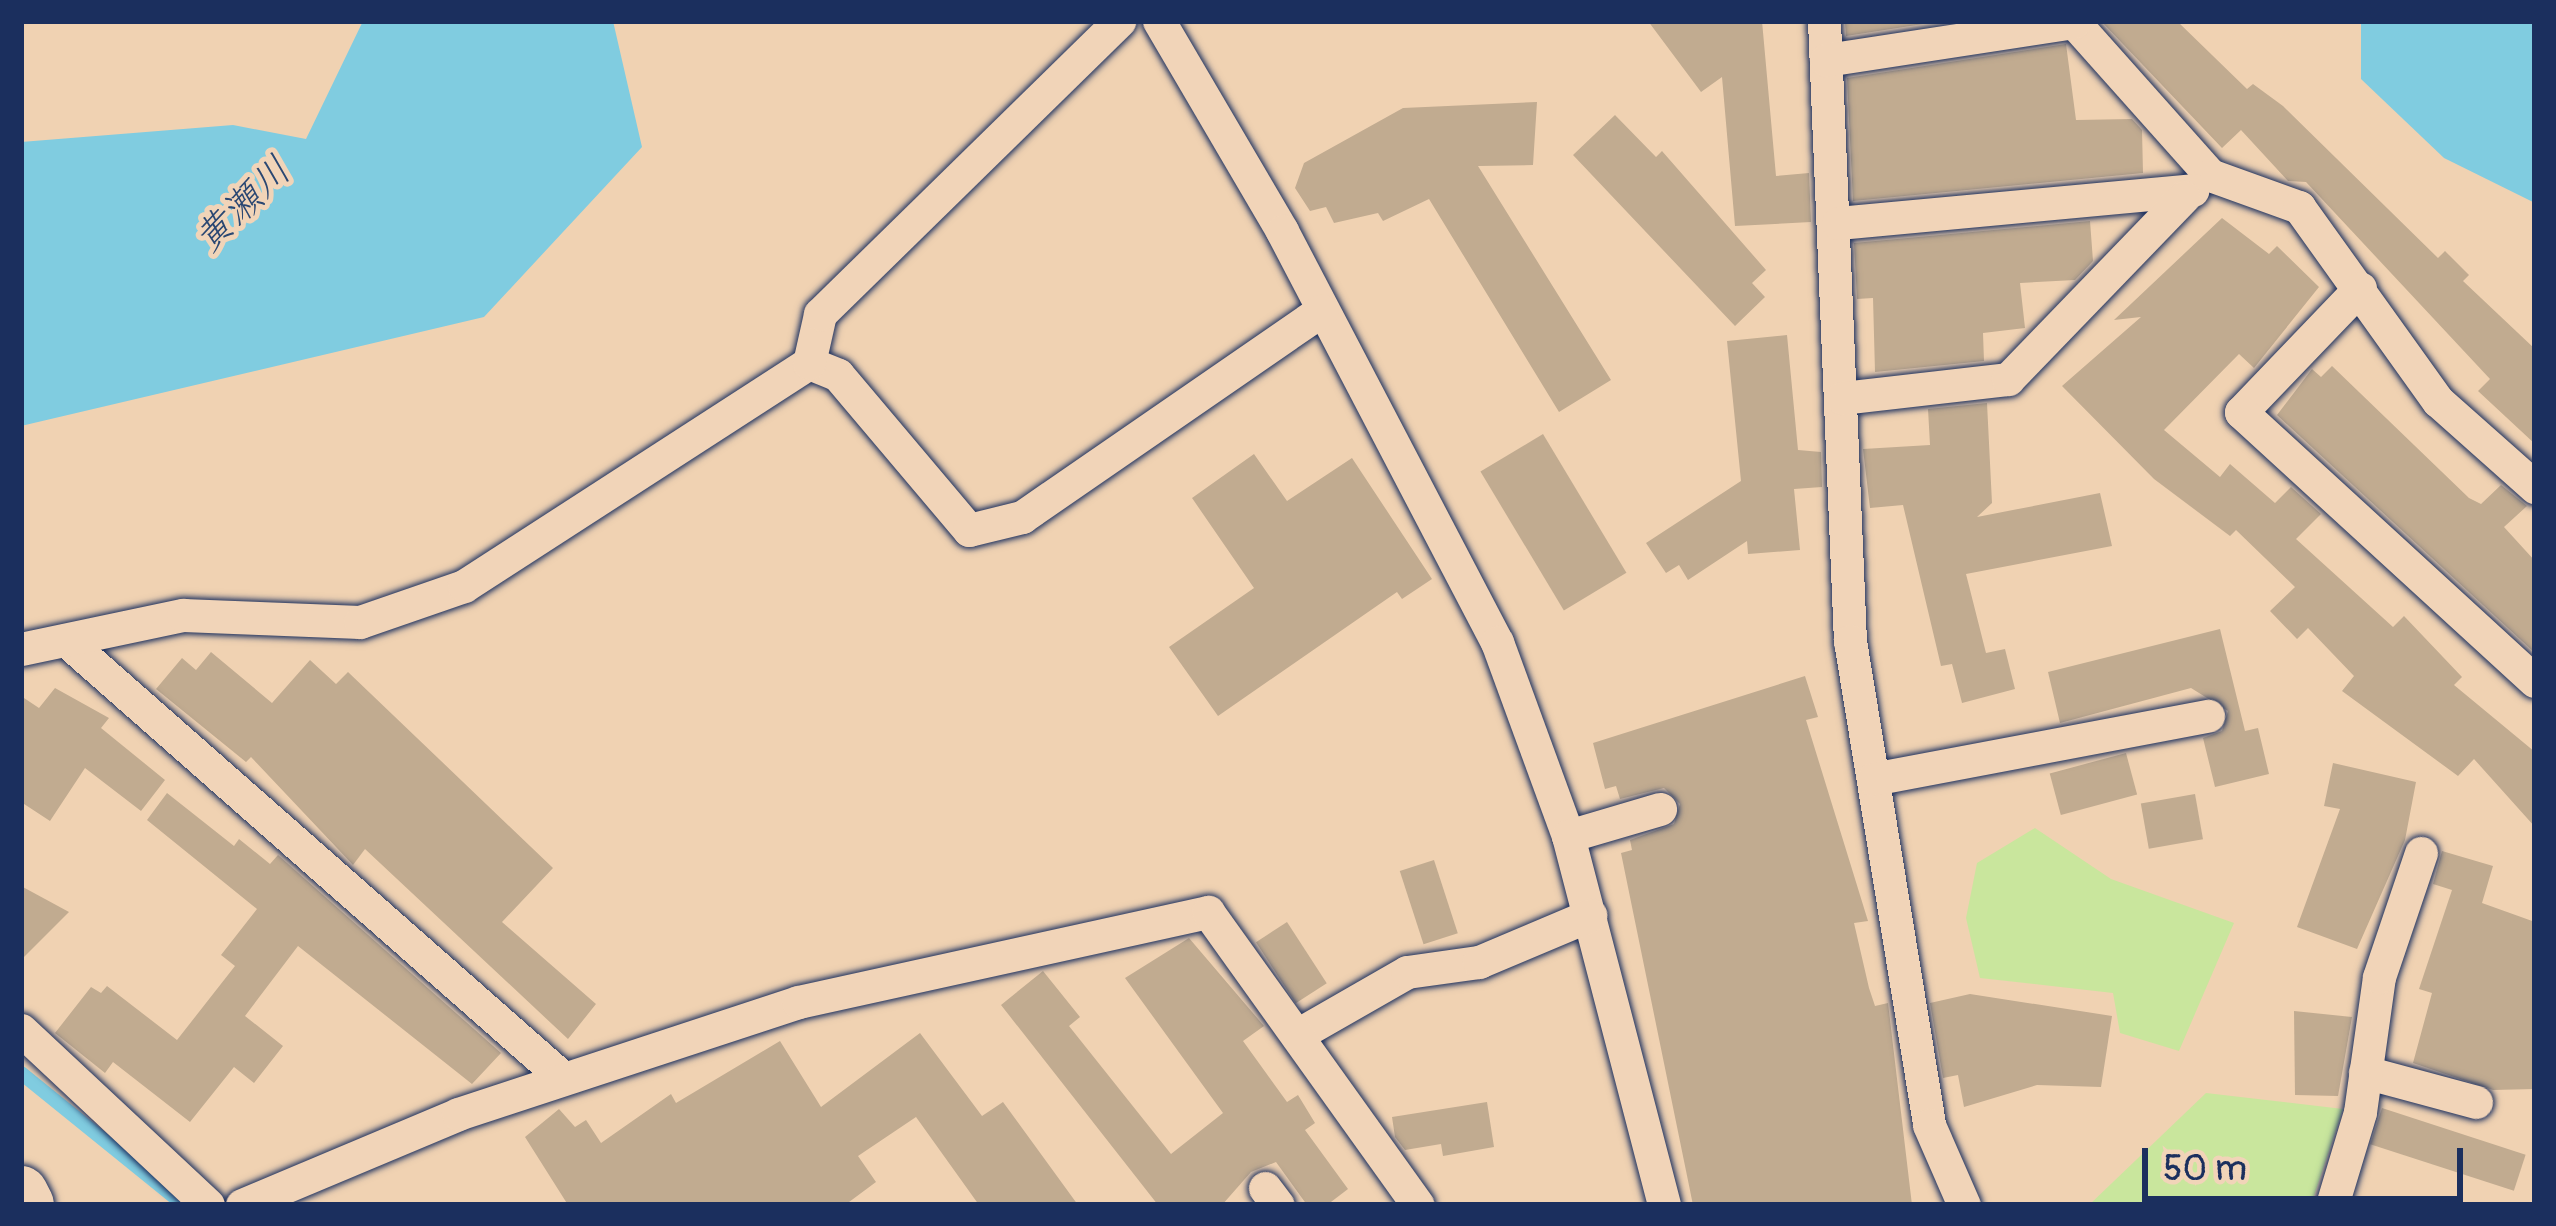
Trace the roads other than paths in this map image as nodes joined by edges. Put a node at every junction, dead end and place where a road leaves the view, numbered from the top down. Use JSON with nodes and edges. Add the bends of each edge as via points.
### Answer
{"nodes":[{"id":1,"x":1119,"y":21,"type":"edge"},
{"id":2,"x":1159,"y":21,"type":"edge"},
{"id":3,"x":1824,"y":21,"type":"edge"},
{"id":4,"x":2074,"y":22,"type":"edge"},
{"id":5,"x":1826,"y":59,"type":"junction"},
{"id":6,"x":2197,"y":186,"type":"junction"},
{"id":7,"x":1838,"y":223,"type":"junction"},
{"id":8,"x":2360,"y":288,"type":"junction"},
{"id":9,"x":1322,"y":310,"type":"junction"},
{"id":10,"x":809,"y":363,"type":"junction"},
{"id":11,"x":1842,"y":398,"type":"junction"},
{"id":12,"x":2535,"y":487,"type":"edge"},
{"id":13,"x":69,"y":643,"type":"junction"},
{"id":14,"x":21,"y":650,"type":"edge"},
{"id":15,"x":2535,"y":681,"type":"edge"},
{"id":16,"x":2208,"y":716,"type":"dead end"},
{"id":17,"x":1873,"y":779,"type":"junction"},
{"id":18,"x":1660,"y":809,"type":"dead end"},
{"id":19,"x":1568,"y":836,"type":"junction"},
{"id":20,"x":2421,"y":853,"type":"dead end"},
{"id":21,"x":1590,"y":915,"type":"junction"},
{"id":22,"x":21,"y":1030,"type":"edge"},
{"id":23,"x":1297,"y":1035,"type":"junction"},
{"id":24,"x":2366,"y":1072,"type":"junction"},
{"id":25,"x":562,"y":1078,"type":"junction"},
{"id":26,"x":2476,"y":1102,"type":"dead end"},
{"id":27,"x":21,"y":1193,"type":"edge"},
{"id":28,"x":27,"y":1205,"type":"edge"},
{"id":29,"x":208,"y":1205,"type":"edge"},
{"id":30,"x":242,"y":1205,"type":"edge"},
{"id":31,"x":1418,"y":1205,"type":"edge"},
{"id":32,"x":1664,"y":1205,"type":"edge"},
{"id":33,"x":1964,"y":1205,"type":"edge"},
{"id":34,"x":2332,"y":1205,"type":"edge"}],
"edges":[{"from":1,"to":10,"type":"street","via":[[820,314]]},
{"from":2,"to":9,"type":"street"},
{"from":3,"to":5,"type":"street"},
{"from":4,"to":5,"type":"street"},
{"from":4,"to":6,"type":"street"},
{"from":5,"to":7,"type":"street"},
{"from":6,"to":7,"type":"street"},
{"from":6,"to":8,"type":"street","via":[[2299,207]]},
{"from":6,"to":11,"type":"street","via":[[2008,379]]},
{"from":7,"to":11,"type":"street"},
{"from":8,"to":12,"type":"street","via":[[2438,401]]},
{"from":8,"to":15,"type":"street","via":[[2241,412]]},
{"from":9,"to":10,"type":"street","via":[[1022,517],[969,530],[838,375]]},
{"from":9,"to":19,"type":"street","via":[[1497,642]]},
{"from":10,"to":13,"type":"street","via":[[464,586],[360,622],[183,615]]},
{"from":11,"to":17,"type":"street","via":[[1850,641]]},
{"from":13,"to":14,"type":"street"},
{"from":13,"to":25,"type":"street"},
{"from":16,"to":17,"type":"street"},
{"from":17,"to":33,"type":"street","via":[[1929,1125]]},
{"from":18,"to":19,"type":"street"},
{"from":19,"to":21,"type":"street"},
{"from":20,"to":24,"type":"street","via":[[2379,977]]},
{"from":21,"to":23,"type":"street","via":[[1479,962],[1407,972]]},
{"from":21,"to":32,"type":"street"},
{"from":22,"to":29,"type":"street"},
{"from":23,"to":25,"type":"street","via":[[1208,913],[798,1002]]},
{"from":23,"to":31,"type":"street"},
{"from":24,"to":26,"type":"street"},
{"from":24,"to":34,"type":"street"},
{"from":25,"to":30,"type":"street"},
{"from":27,"to":28,"type":"main road"}]}
